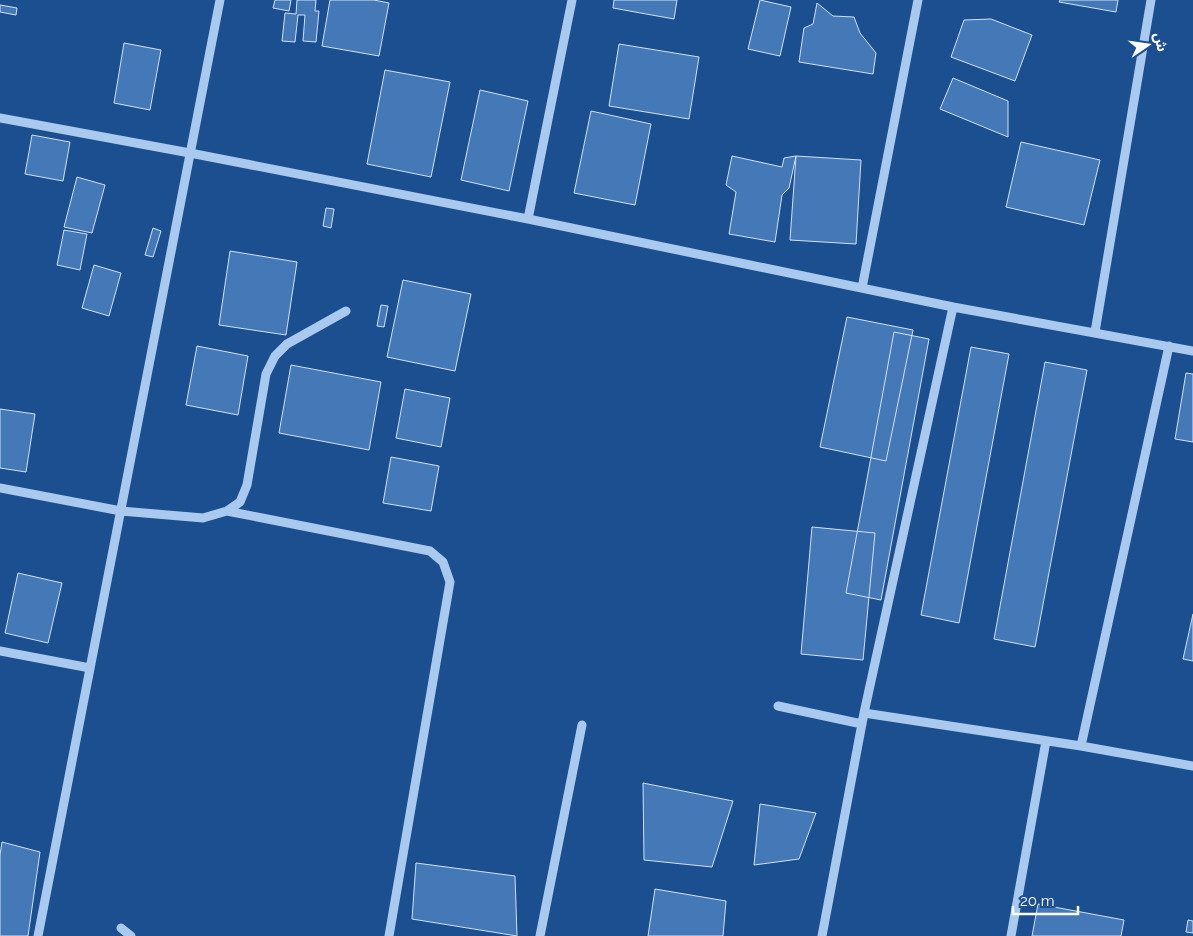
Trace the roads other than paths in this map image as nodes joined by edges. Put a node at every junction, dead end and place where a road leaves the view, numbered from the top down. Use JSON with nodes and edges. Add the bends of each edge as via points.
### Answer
{"nodes":[{"id":1,"x":220,"y":0,"type":"edge"},
{"id":2,"x":572,"y":0,"type":"edge"},
{"id":3,"x":918,"y":0,"type":"edge"},
{"id":4,"x":1151,"y":0,"type":"edge"},
{"id":5,"x":0,"y":118,"type":"edge"},
{"id":6,"x":190,"y":153,"type":"junction"},
{"id":7,"x":528,"y":219,"type":"junction"},
{"id":8,"x":862,"y":288,"type":"junction"},
{"id":9,"x":953,"y":307,"type":"junction"},
{"id":10,"x":346,"y":311,"type":"dead end"},
{"id":11,"x":1095,"y":332,"type":"junction"},
{"id":12,"x":1169,"y":346,"type":"junction"},
{"id":13,"x":1193,"y":351,"type":"edge"},
{"id":14,"x":0,"y":488,"type":"edge"},
{"id":15,"x":121,"y":511,"type":"junction"},
{"id":16,"x":226,"y":511,"type":"junction"},
{"id":17,"x":0,"y":651,"type":"edge"},
{"id":18,"x":90,"y":668,"type":"junction"},
{"id":19,"x":778,"y":706,"type":"dead end"},
{"id":20,"x":864,"y":713,"type":"junction"},
{"id":21,"x":862,"y":724,"type":"junction"},
{"id":22,"x":582,"y":725,"type":"dead end"},
{"id":23,"x":1046,"y":741,"type":"junction"},
{"id":24,"x":1081,"y":746,"type":"junction"},
{"id":25,"x":1193,"y":766,"type":"edge"},
{"id":26,"x":121,"y":928,"type":"dead end"},
{"id":27,"x":38,"y":936,"type":"edge"},
{"id":28,"x":131,"y":936,"type":"edge"},
{"id":29,"x":389,"y":936,"type":"edge"},
{"id":30,"x":540,"y":936,"type":"edge"},
{"id":31,"x":822,"y":936,"type":"edge"},
{"id":32,"x":1011,"y":936,"type":"edge"}],
"edges":[{"from":1,"to":6,"type":"street"},
{"from":2,"to":7,"type":"street"},
{"from":3,"to":8,"type":"street"},
{"from":4,"to":11,"type":"street"},
{"from":5,"to":6,"type":"street"},
{"from":6,"to":7,"type":"street"},
{"from":6,"to":15,"type":"street"},
{"from":7,"to":8,"type":"street"},
{"from":8,"to":9,"type":"street"},
{"from":9,"to":11,"type":"street"},
{"from":9,"to":20,"type":"street"},
{"from":10,"to":16,"type":"street","via":[[287,344],[275,356],[266,374],[247,485],[240,502]]},
{"from":11,"to":12,"type":"street"},
{"from":12,"to":13,"type":"street"},
{"from":12,"to":24,"type":"street"},
{"from":14,"to":15,"type":"street"},
{"from":15,"to":16,"type":"street","via":[[203,518]]},
{"from":15,"to":18,"type":"street"},
{"from":16,"to":29,"type":"street","via":[[430,551],[443,562],[450,582]]},
{"from":17,"to":18,"type":"street"},
{"from":18,"to":27,"type":"street"},
{"from":19,"to":21,"type":"street"},
{"from":20,"to":21,"type":"street"},
{"from":20,"to":23,"type":"street"},
{"from":21,"to":31,"type":"street"},
{"from":22,"to":30,"type":"street"},
{"from":23,"to":24,"type":"street"},
{"from":23,"to":32,"type":"street"},
{"from":24,"to":25,"type":"street"},
{"from":26,"to":28,"type":"street"}]}
